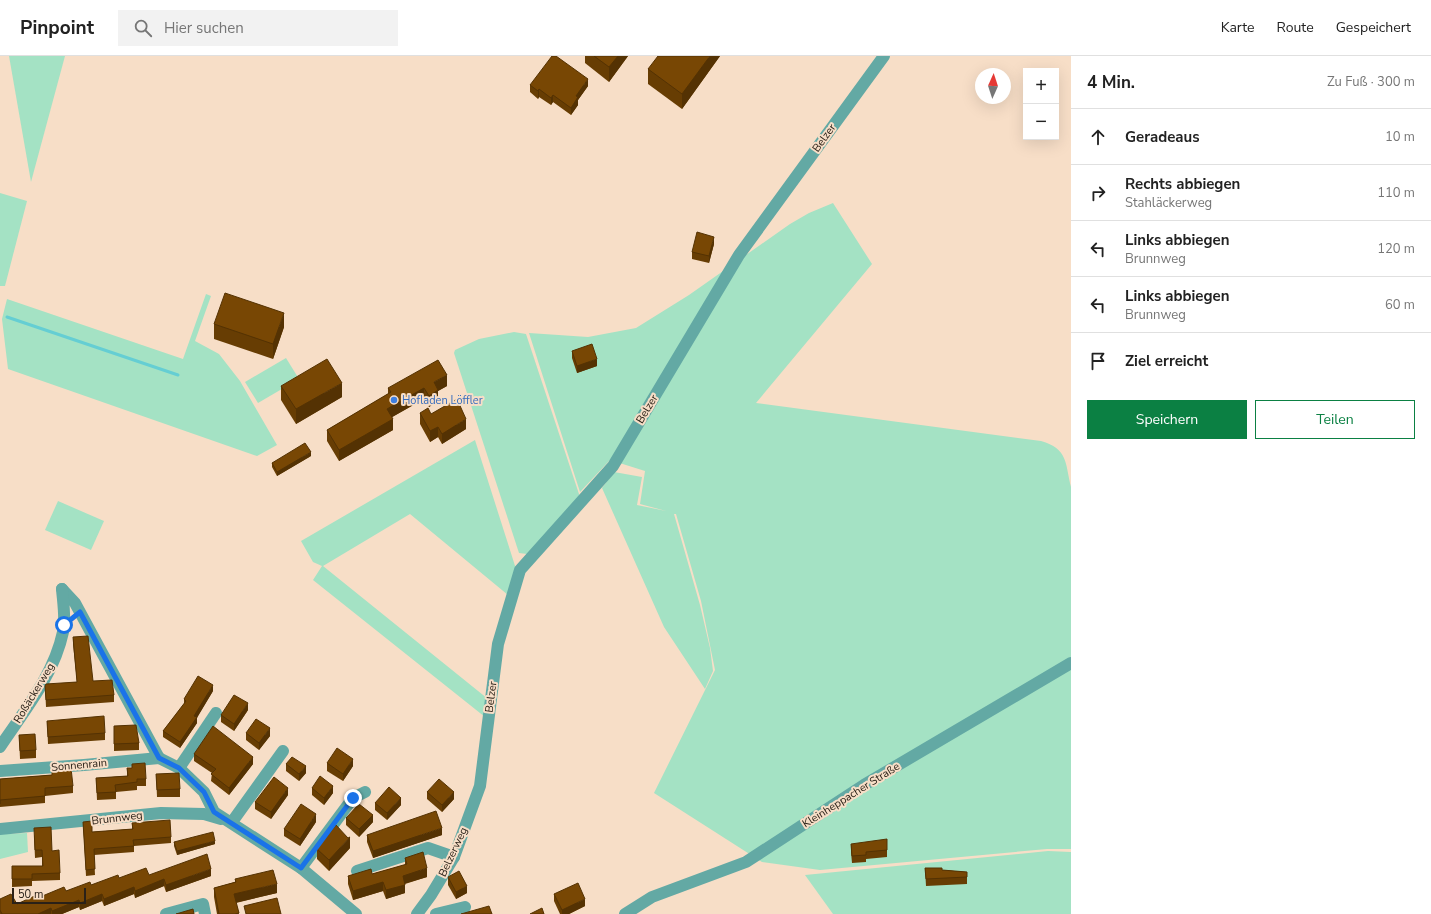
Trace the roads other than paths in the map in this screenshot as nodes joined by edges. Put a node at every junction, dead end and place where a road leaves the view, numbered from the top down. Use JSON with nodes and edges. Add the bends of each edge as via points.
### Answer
{"nodes":[{"id":1,"x":884,"y":56,"type":"edge"},
{"id":2,"x":80,"y":612,"type":"junction"},
{"id":3,"x":64,"y":625,"type":"junction"},
{"id":4,"x":1071,"y":663,"type":"edge"},
{"id":5,"x":216,"y":713,"type":"dead end"},
{"id":6,"x":0,"y":747,"type":"edge"},
{"id":7,"x":283,"y":751,"type":"dead end"},
{"id":8,"x":159,"y":758,"type":"junction"},
{"id":9,"x":179,"y":768,"type":"junction"},
{"id":10,"x":0,"y":771,"type":"edge"},
{"id":11,"x":480,"y":786,"type":"joint"},
{"id":12,"x":365,"y":792,"type":"dead end"},
{"id":13,"x":232,"y":822,"type":"junction"},
{"id":14,"x":0,"y":829,"type":"edge"},
{"id":15,"x":454,"y":857,"type":"junction"},
{"id":16,"x":301,"y":868,"type":"junction"},
{"id":17,"x":357,"y":872,"type":"edge"},
{"id":18,"x":465,"y":907,"type":"dead end"},
{"id":19,"x":421,"y":909,"type":"edge"},
{"id":20,"x":166,"y":914,"type":"edge"},
{"id":21,"x":205,"y":914,"type":"edge"},
{"id":22,"x":356,"y":914,"type":"edge"},
{"id":23,"x":435,"y":914,"type":"edge"},
{"id":24,"x":625,"y":914,"type":"edge"}],
"edges":[{"from":1,"to":11,"type":"street","name":"Belzer","via":[[739,255],[613,466],[520,570],[498,644]]},
{"from":2,"to":3,"type":"street"},
{"from":2,"to":3,"type":"street","name":"Roßäckerweg","via":[[62,589]]},
{"from":2,"to":8,"type":"street"},
{"from":3,"to":6,"type":"street","name":"Roßäckerweg","via":[[53,663]]},
{"from":4,"to":24,"type":"street","name":"Kleinheppacher Straße","via":[[864,785],[746,862],[652,897]]},
{"from":5,"to":9,"type":"street"},
{"from":7,"to":13,"type":"street"},
{"from":8,"to":9,"type":"street","name":"Brunnweg"},
{"from":8,"to":10,"type":"street","name":"Sonnenrain"},
{"from":9,"to":13,"type":"street","name":"Brunnweg","via":[[204,792],[214,812]]},
{"from":11,"to":15,"type":"street","name":"Belzerweg"},
{"from":12,"to":16,"type":"street","via":[[353,798]]},
{"from":13,"to":14,"type":"street","name":"Brunnweg","via":[[204,814],[161,813]]},
{"from":13,"to":16,"type":"street","name":"Brunnweg"},
{"from":15,"to":17,"type":"street","via":[[428,848]]},
{"from":15,"to":19,"type":"street","name":"Belzerweg"},
{"from":16,"to":22,"type":"street","name":"Brunnweg"},
{"from":18,"to":23,"type":"street"},
{"from":19,"to":23,"type":"street"},
{"from":20,"to":21,"type":"street","via":[[203,904]]}]}
